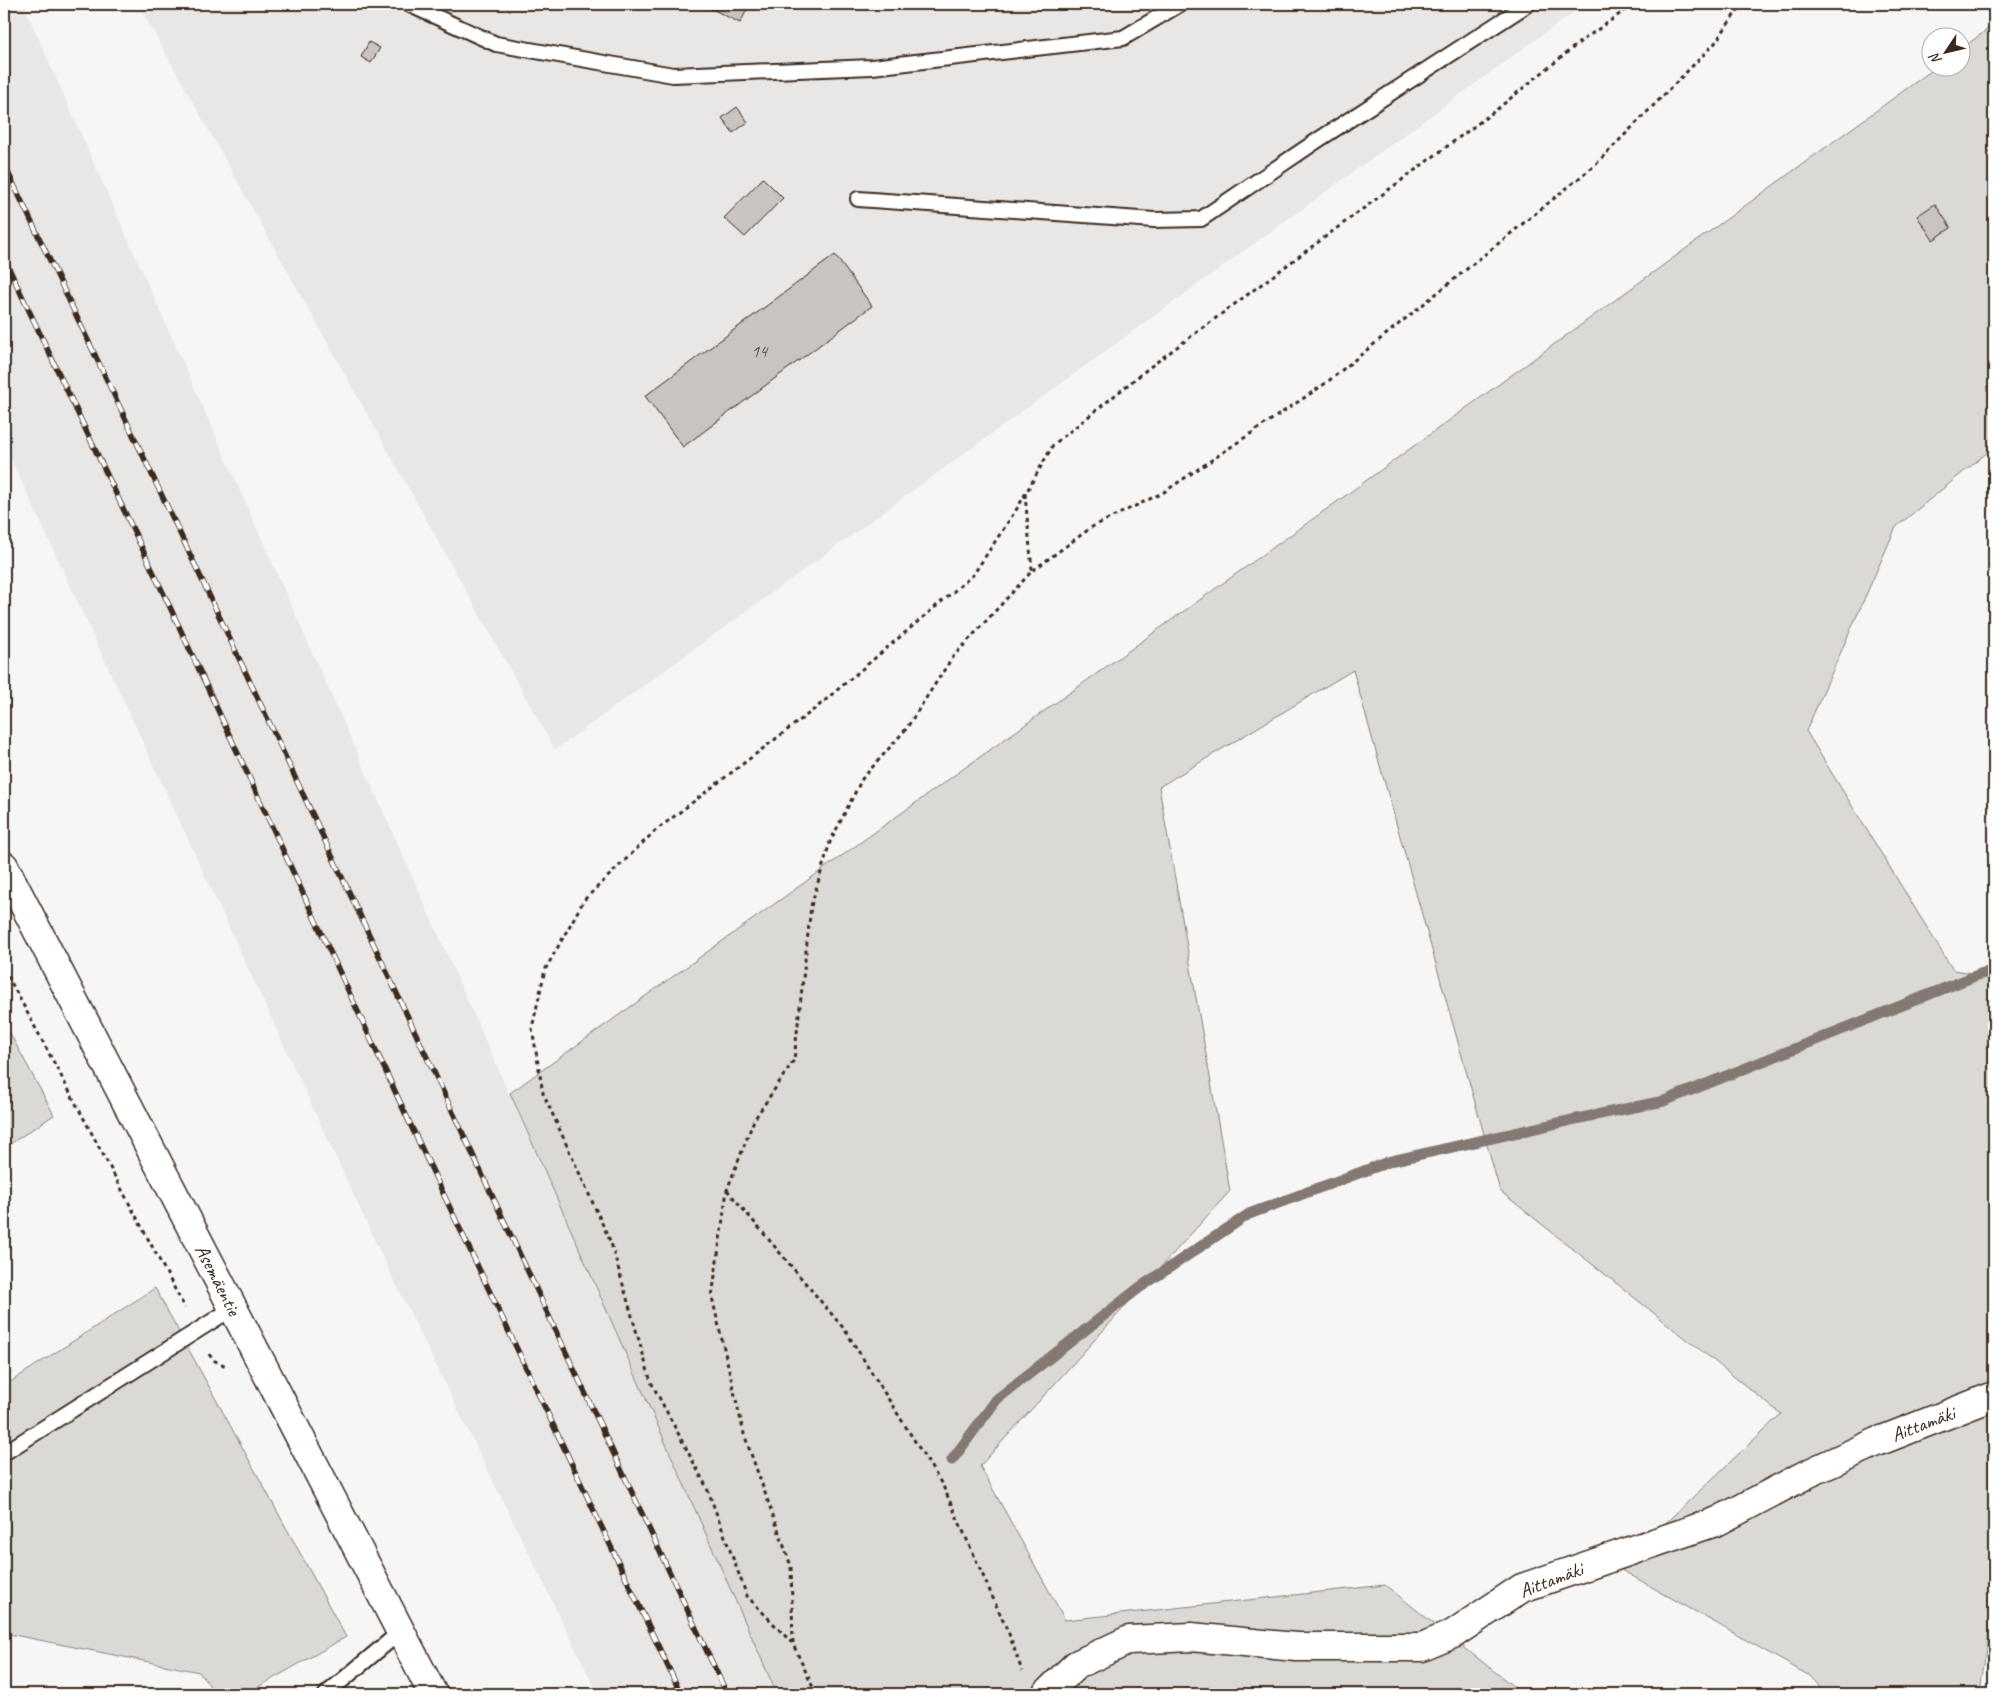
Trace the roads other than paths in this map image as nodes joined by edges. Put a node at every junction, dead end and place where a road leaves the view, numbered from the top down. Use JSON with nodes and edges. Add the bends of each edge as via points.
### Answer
{"nodes":[{"id":1,"x":408,"y":4,"type":"edge"},
{"id":2,"x":1180,"y":4,"type":"edge"},
{"id":3,"x":1528,"y":4,"type":"edge"},
{"id":4,"x":858,"y":199,"type":"dead end"},
{"id":5,"x":4,"y":866,"type":"edge"},
{"id":6,"x":233,"y":1308,"type":"junction"},
{"id":7,"x":1994,"y":1396,"type":"edge"},
{"id":8,"x":4,"y":1453,"type":"edge"},
{"id":9,"x":400,"y":1632,"type":"junction"},
{"id":10,"x":326,"y":1694,"type":"edge"},
{"id":11,"x":433,"y":1694,"type":"edge"},
{"id":12,"x":1046,"y":1694,"type":"edge"}],
"edges":[{"from":1,"to":2,"type":"lane","via":[[496,44],[673,74],[872,67],[1123,38]]},
{"from":3,"to":4,"type":"lane","via":[[1201,219],[1154,220]]},
{"from":5,"to":6,"type":"street","name":"Asemäentie"},
{"from":6,"to":8,"type":"lane"},
{"from":6,"to":9,"type":"street","name":"Asemäentie"},
{"from":7,"to":12,"type":"street","name":"Aittamäki","via":[[1868,1446],[1718,1521],[1522,1588],[1453,1634],[1422,1647],[1296,1647],[1192,1637],[1128,1640],[1076,1665]]},
{"from":9,"to":10,"type":"lane"},
{"from":9,"to":11,"type":"street","name":"Asemäentie"}]}
